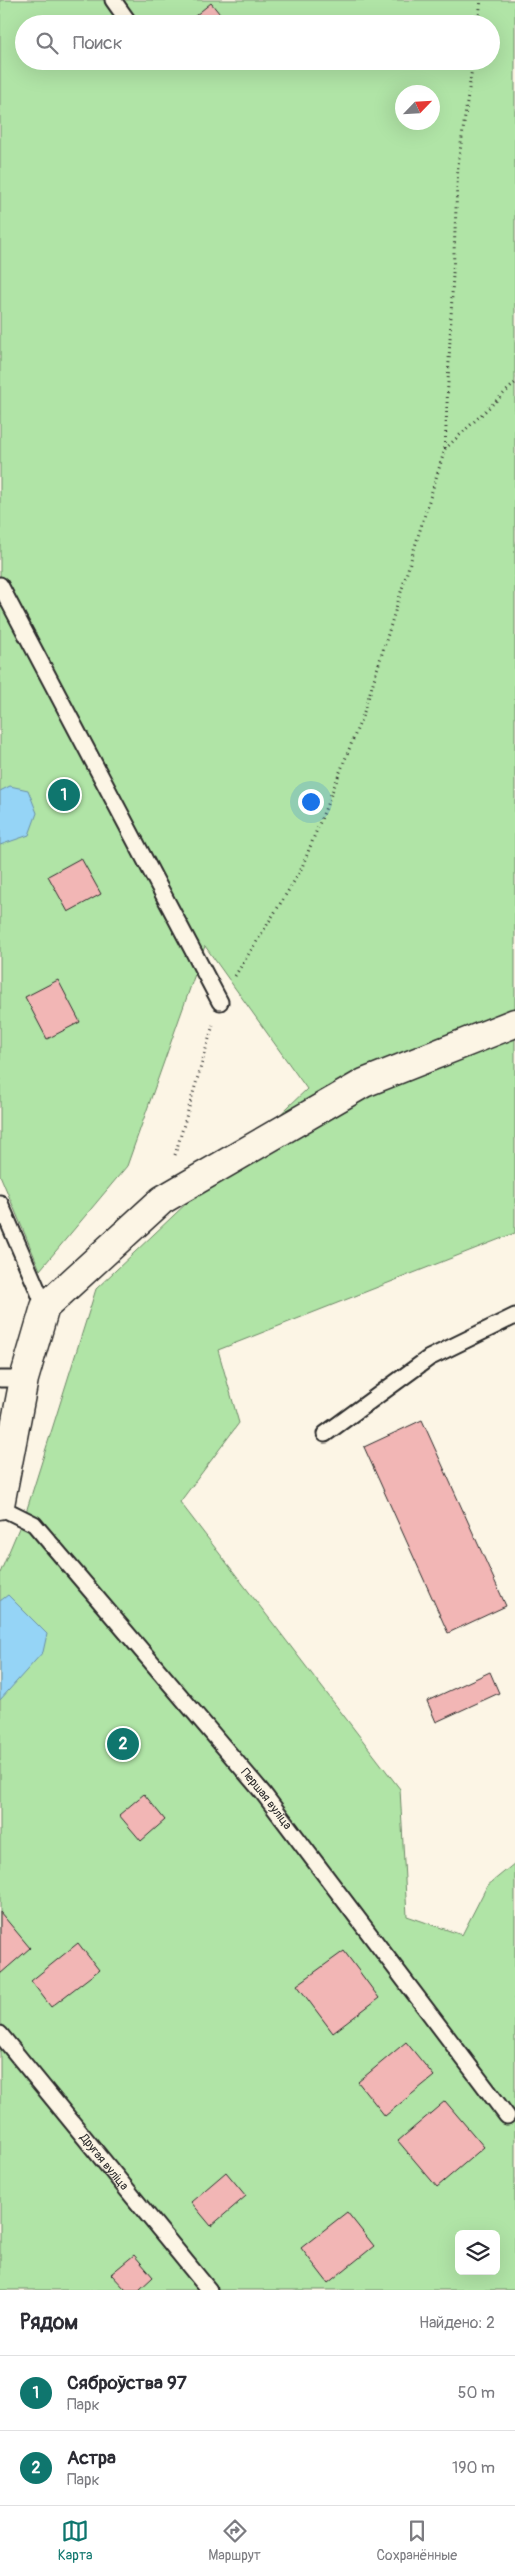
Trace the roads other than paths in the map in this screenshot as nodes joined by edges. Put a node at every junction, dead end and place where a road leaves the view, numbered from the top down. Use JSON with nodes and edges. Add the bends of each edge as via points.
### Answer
{"nodes":[{"id":1,"x":113,"y":0,"type":"edge"},
{"id":2,"x":124,"y":15,"type":"edge"},
{"id":3,"x":0,"y":585,"type":"edge"},
{"id":4,"x":220,"y":1002,"type":"road end"},
{"id":5,"x":515,"y":1023,"type":"edge"},
{"id":6,"x":0,"y":1204,"type":"edge"},
{"id":7,"x":45,"y":1307,"type":"junction"},
{"id":8,"x":515,"y":1316,"type":"edge"},
{"id":9,"x":12,"y":1379,"type":"edge"},
{"id":10,"x":325,"y":1434,"type":"dead end"},
{"id":11,"x":0,"y":1506,"type":"edge"},
{"id":12,"x":0,"y":2034,"type":"edge"},
{"id":13,"x":507,"y":2116,"type":"dead end"},
{"id":14,"x":209,"y":2290,"type":"edge"}],
"edges":[{"from":1,"to":2,"type":"lane"},
{"from":3,"to":4,"type":"lane"},
{"from":5,"to":7,"type":"street","via":[[364,1083],[162,1200]]},
{"from":6,"to":7,"type":"lane"},
{"from":7,"to":9,"type":"street"},
{"from":8,"to":10,"type":"lane","via":[[429,1358]]},
{"from":9,"to":11,"type":"street"},
{"from":11,"to":13,"type":"lane","name":"Першая вуліца","via":[[34,1524],[256,1786]]},
{"from":12,"to":14,"type":"lane","name":"Другая вуліца"}]}
